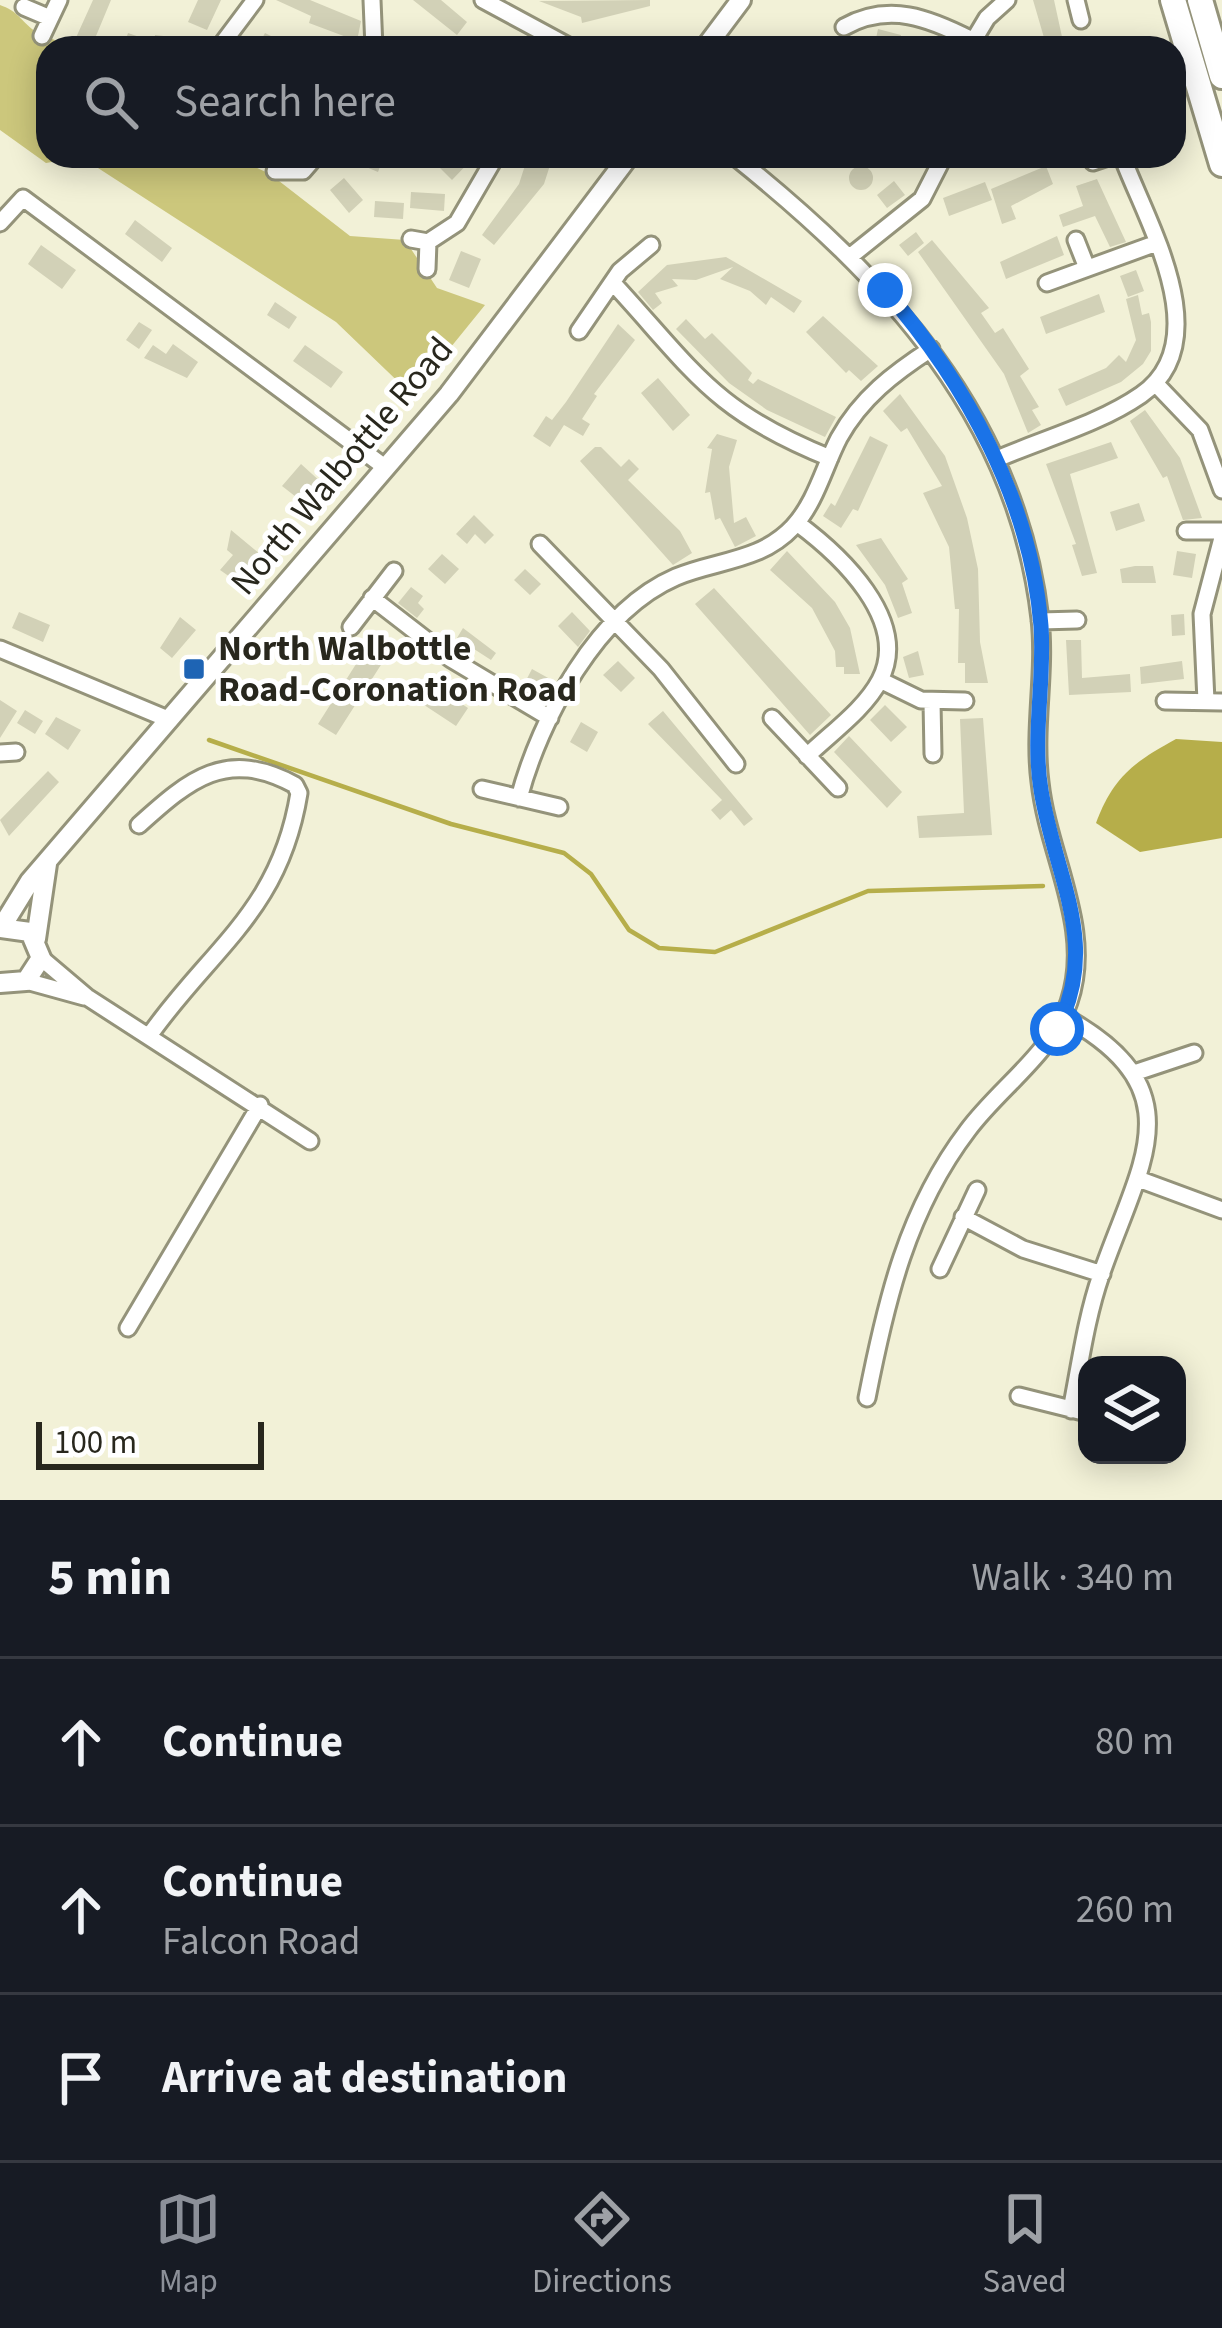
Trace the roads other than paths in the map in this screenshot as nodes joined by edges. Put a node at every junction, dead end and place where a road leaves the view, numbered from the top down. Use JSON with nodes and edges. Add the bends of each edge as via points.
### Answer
{"nodes":[{"id":1,"x":59,"y":0,"type":"edge"},
{"id":2,"x":255,"y":0,"type":"edge"},
{"id":3,"x":375,"y":0,"type":"edge"},
{"id":4,"x":483,"y":0,"type":"edge"},
{"id":5,"x":741,"y":0,"type":"edge"},
{"id":6,"x":1007,"y":0,"type":"edge"},
{"id":7,"x":1076,"y":0,"type":"edge"},
{"id":8,"x":1173,"y":0,"type":"edge"},
{"id":9,"x":1200,"y":0,"type":"edge"},
{"id":10,"x":876,"y":6,"type":"edge"},
{"id":11,"x":24,"y":7,"type":"dead end"},
{"id":12,"x":50,"y":18,"type":"junction"},
{"id":13,"x":1081,"y":20,"type":"dead end"},
{"id":14,"x":844,"y":27,"type":"dead end"},
{"id":15,"x":541,"y":32,"type":"junction"},
{"id":16,"x":42,"y":36,"type":"dead end"},
{"id":17,"x":228,"y":36,"type":"edge"},
{"id":18,"x":374,"y":36,"type":"edge"},
{"id":19,"x":539,"y":36,"type":"edge"},
{"id":20,"x":549,"y":36,"type":"edge"},
{"id":21,"x":714,"y":36,"type":"edge"},
{"id":22,"x":957,"y":36,"type":"edge"},
{"id":23,"x":977,"y":36,"type":"edge"},
{"id":24,"x":1184,"y":36,"type":"edge"},
{"id":25,"x":1186,"y":44,"type":"edge"},
{"id":26,"x":1222,"y":76,"type":"edge"},
{"id":27,"x":1222,"y":164,"type":"edge"},
{"id":28,"x":302,"y":168,"type":"edge"},
{"id":29,"x":489,"y":168,"type":"edge"},
{"id":30,"x":620,"y":168,"type":"edge"},
{"id":31,"x":748,"y":168,"type":"edge"},
{"id":32,"x":938,"y":168,"type":"edge"},
{"id":33,"x":1126,"y":168,"type":"edge"},
{"id":34,"x":275,"y":172,"type":"dead end"},
{"id":35,"x":297,"y":172,"type":"junction"},
{"id":36,"x":303,"y":192,"type":"dead end"},
{"id":37,"x":0,"y":223,"type":"edge"},
{"id":38,"x":1076,"y":240,"type":"dead end"},
{"id":39,"x":651,"y":244,"type":"dead end"},
{"id":40,"x":1154,"y":244,"type":"junction"},
{"id":41,"x":852,"y":255,"type":"junction"},
{"id":42,"x":1087,"y":268,"type":"junction"},
{"id":43,"x":428,"y":269,"type":"dead end"},
{"id":44,"x":613,"y":283,"type":"junction"},
{"id":45,"x":1047,"y":283,"type":"dead end"},
{"id":46,"x":579,"y":331,"type":"dead end"},
{"id":47,"x":931,"y":349,"type":"junction"},
{"id":48,"x":1155,"y":383,"type":"junction"},
{"id":49,"x":830,"y":458,"type":"junction"},
{"id":50,"x":997,"y":459,"type":"junction"},
{"id":51,"x":386,"y":468,"type":"junction"},
{"id":52,"x":1222,"y":490,"type":"edge"},
{"id":53,"x":797,"y":523,"type":"junction"},
{"id":54,"x":1186,"y":531,"type":"dead end"},
{"id":55,"x":1222,"y":535,"type":"edge"},
{"id":56,"x":540,"y":544,"type":"dead end"},
{"id":57,"x":394,"y":571,"type":"dead end"},
{"id":58,"x":372,"y":598,"type":"junction"},
{"id":59,"x":1077,"y":620,"type":"dead end"},
{"id":60,"x":1040,"y":621,"type":"junction"},
{"id":61,"x":617,"y":622,"type":"junction"},
{"id":62,"x":351,"y":627,"type":"dead end"},
{"id":63,"x":0,"y":649,"type":"edge"},
{"id":64,"x":880,"y":680,"type":"junction"},
{"id":65,"x":965,"y":701,"type":"dead end"},
{"id":66,"x":1166,"y":701,"type":"dead end"},
{"id":67,"x":932,"y":702,"type":"junction"},
{"id":68,"x":1214,"y":702,"type":"edge"},
{"id":69,"x":550,"y":718,"type":"junction"},
{"id":70,"x":772,"y":718,"type":"dead end"},
{"id":71,"x":170,"y":720,"type":"junction"},
{"id":72,"x":933,"y":754,"type":"dead end"},
{"id":73,"x":807,"y":756,"type":"junction"},
{"id":74,"x":736,"y":764,"type":"dead end"},
{"id":75,"x":838,"y":788,"type":"dead end"},
{"id":76,"x":482,"y":789,"type":"dead end"},
{"id":77,"x":519,"y":798,"type":"junction"},
{"id":78,"x":559,"y":807,"type":"dead end"},
{"id":79,"x":139,"y":825,"type":"dead end"},
{"id":80,"x":47,"y":864,"type":"junction"},
{"id":81,"x":0,"y":928,"type":"edge"},
{"id":82,"x":39,"y":949,"type":"junction"},
{"id":83,"x":8,"y":984,"type":"edge"},
{"id":84,"x":87,"y":998,"type":"junction"},
{"id":85,"x":1063,"y":1016,"type":"junction"},
{"id":86,"x":149,"y":1036,"type":"junction"},
{"id":87,"x":1194,"y":1053,"type":"dead end"},
{"id":88,"x":1134,"y":1072,"type":"junction"},
{"id":89,"x":260,"y":1106,"type":"junction"},
{"id":90,"x":310,"y":1141,"type":"dead end"},
{"id":91,"x":1141,"y":1180,"type":"junction"},
{"id":92,"x":977,"y":1190,"type":"dead end"},
{"id":93,"x":1222,"y":1210,"type":"edge"},
{"id":94,"x":963,"y":1217,"type":"junction"},
{"id":95,"x":940,"y":1269,"type":"dead end"},
{"id":96,"x":1102,"y":1274,"type":"junction"},
{"id":97,"x":128,"y":1328,"type":"dead end"},
{"id":98,"x":1088,"y":1356,"type":"edge"},
{"id":99,"x":1019,"y":1396,"type":"dead end"},
{"id":100,"x":867,"y":1398,"type":"dead end"},
{"id":101,"x":1078,"y":1412,"type":"edge"}],
"edges":[{"from":1,"to":12,"type":"street"},
{"from":2,"to":17,"type":"street"},
{"from":3,"to":18,"type":"street"},
{"from":4,"to":15,"type":"street"},
{"from":5,"to":21,"type":"street"},
{"from":6,"to":23,"type":"street"},
{"from":7,"to":13,"type":"street"},
{"from":8,"to":24,"type":"highway"},
{"from":9,"to":26,"type":"highway"},
{"from":10,"to":14,"type":"street"},
{"from":10,"to":22,"type":"street"},
{"from":11,"to":12,"type":"street"},
{"from":12,"to":16,"type":"street"},
{"from":15,"to":19,"type":"street"},
{"from":15,"to":20,"type":"street"},
{"from":25,"to":27,"type":"highway"},
{"from":28,"to":35,"type":"street"},
{"from":29,"to":43,"type":"street","via":[[457,223],[420,240]]},
{"from":30,"to":51,"type":"street","name":"North Walbottle Road"},
{"from":31,"to":41,"type":"street"},
{"from":32,"to":41,"type":"street","via":[[922,199]]},
{"from":33,"to":40,"type":"street"},
{"from":34,"to":35,"type":"street"},
{"from":35,"to":36,"type":"street"},
{"from":37,"to":51,"type":"street","via":[[23,198]]},
{"from":38,"to":42,"type":"street"},
{"from":39,"to":44,"type":"street"},
{"from":40,"to":42,"type":"street"},
{"from":40,"to":48,"type":"street","via":[[1177,320]]},
{"from":41,"to":47,"type":"street"},
{"from":42,"to":45,"type":"street"},
{"from":44,"to":46,"type":"street"},
{"from":44,"to":49,"type":"street","via":[[722,403]]},
{"from":47,"to":49,"type":"street","via":[[871,393]]},
{"from":47,"to":50,"type":"street"},
{"from":48,"to":50,"type":"street","via":[[1131,402]]},
{"from":48,"to":52,"type":"street","via":[[1200,430]]},
{"from":49,"to":53,"type":"street"},
{"from":50,"to":60,"type":"street","via":[[1026,541]]},
{"from":51,"to":71,"type":"street","name":"North Walbottle Road"},
{"from":53,"to":61,"type":"street","via":[[758,553],[662,584]]},
{"from":53,"to":64,"type":"street","via":[[844,564],[878,613],[886,643]]},
{"from":54,"to":55,"type":"street"},
{"from":55,"to":68,"type":"street","via":[[1202,614]]},
{"from":56,"to":61,"type":"street"},
{"from":57,"to":58,"type":"street"},
{"from":58,"to":62,"type":"street"},
{"from":58,"to":69,"type":"street","via":[[451,659]]},
{"from":59,"to":60,"type":"street"},
{"from":60,"to":85,"type":"street","via":[[1039,779],[1079,951]]},
{"from":61,"to":69,"type":"street"},
{"from":61,"to":74,"type":"street"},
{"from":63,"to":71,"type":"street"},
{"from":64,"to":67,"type":"street"},
{"from":64,"to":73,"type":"street"},
{"from":65,"to":67,"type":"street"},
{"from":66,"to":68,"type":"street"},
{"from":67,"to":72,"type":"street"},
{"from":69,"to":77,"type":"street"},
{"from":70,"to":73,"type":"street"},
{"from":71,"to":80,"type":"street","name":"North Walbottle Road"},
{"from":73,"to":75,"type":"street"},
{"from":76,"to":77,"type":"street"},
{"from":77,"to":78,"type":"street"},
{"from":79,"to":86,"type":"street","via":[[208,772],[266,772],[298,794],[258,906]]},
{"from":80,"to":81,"type":"street","name":"North Walbottle Road"},
{"from":80,"to":82,"type":"street"},
{"from":81,"to":82,"type":"street","name":"North Walbottle Road","via":[[21,928]]},
{"from":82,"to":83,"type":"street"},
{"from":82,"to":84,"type":"street"},
{"from":83,"to":84,"type":"street"},
{"from":84,"to":86,"type":"street"},
{"from":85,"to":88,"type":"street","via":[[1104,1040]]},
{"from":85,"to":100,"type":"street","via":[[967,1131],[926,1196],[895,1272]]},
{"from":86,"to":89,"type":"street"},
{"from":87,"to":88,"type":"street"},
{"from":88,"to":91,"type":"street","via":[[1150,1117]]},
{"from":89,"to":90,"type":"street"},
{"from":89,"to":97,"type":"street"},
{"from":91,"to":93,"type":"street"},
{"from":91,"to":96,"type":"street"},
{"from":92,"to":94,"type":"street"},
{"from":94,"to":95,"type":"street"},
{"from":94,"to":96,"type":"street","via":[[1023,1249]]},
{"from":96,"to":98,"type":"street"},
{"from":99,"to":101,"type":"street"}]}
